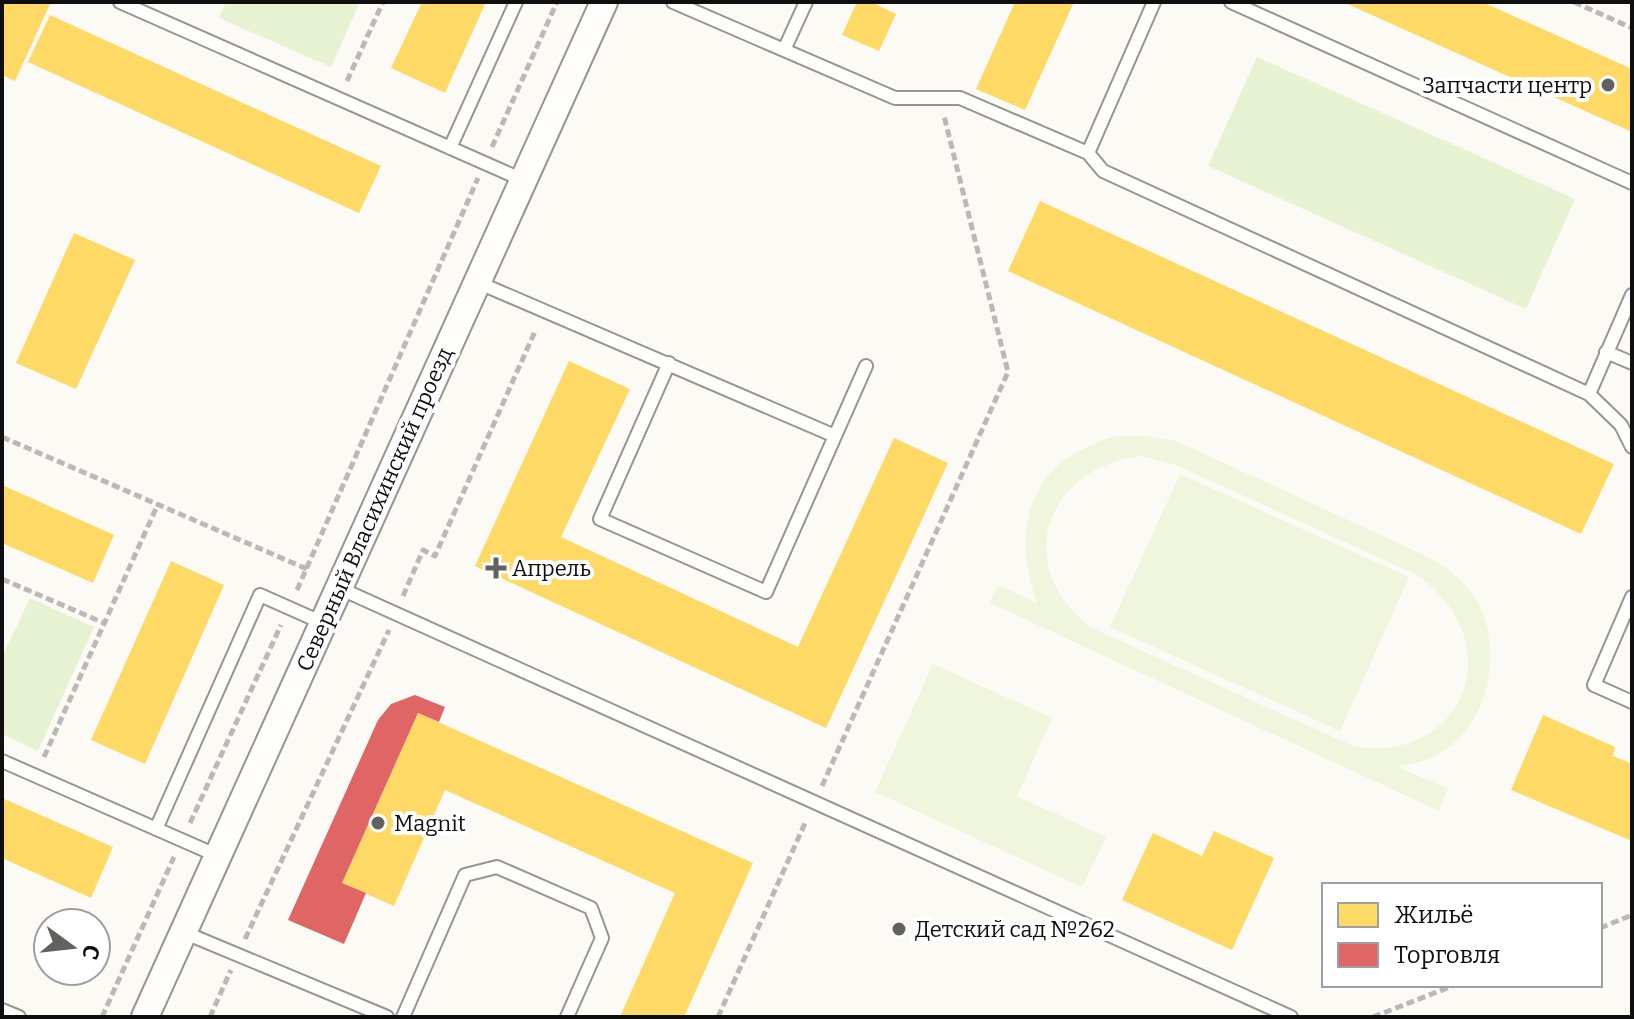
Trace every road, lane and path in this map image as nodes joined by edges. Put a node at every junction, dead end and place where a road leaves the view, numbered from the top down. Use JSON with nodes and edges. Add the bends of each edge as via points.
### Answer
{"nodes":[{"id":1,"x":120,"y":2,"type":"edge"},
{"id":2,"x":383,"y":2,"type":"edge"},
{"id":3,"x":516,"y":2,"type":"edge"},
{"id":4,"x":557,"y":2,"type":"edge"},
{"id":5,"x":604,"y":2,"type":"edge"},
{"id":6,"x":673,"y":2,"type":"edge"},
{"id":7,"x":806,"y":2,"type":"edge"},
{"id":8,"x":1154,"y":2,"type":"edge"},
{"id":9,"x":1231,"y":2,"type":"edge"},
{"id":10,"x":1574,"y":2,"type":"edge"},
{"id":11,"x":1632,"y":28,"type":"edge"},
{"id":12,"x":784,"y":50,"type":"junction"},
{"id":13,"x":939,"y":98,"type":"junction"},
{"id":14,"x":339,"y":99,"type":"junction"},
{"id":15,"x":450,"y":148,"type":"junction"},
{"id":16,"x":1088,"y":153,"type":"junction"},
{"id":17,"x":484,"y":163,"type":"junction"},
{"id":18,"x":523,"y":180,"type":"junction"},
{"id":19,"x":1632,"y":183,"type":"edge"},
{"id":20,"x":477,"y":282,"type":"junction"},
{"id":21,"x":1632,"y":295,"type":"edge"},
{"id":22,"x":544,"y":310,"type":"junction"},
{"id":23,"x":1606,"y":352,"type":"junction"},
{"id":24,"x":669,"y":363,"type":"junction"},
{"id":25,"x":1632,"y":363,"type":"edge"},
{"id":26,"x":866,"y":366,"type":"dead end"},
{"id":27,"x":1589,"y":394,"type":"junction"},
{"id":28,"x":835,"y":436,"type":"junction"},
{"id":29,"x":2,"y":437,"type":"edge"},
{"id":30,"x":1632,"y":447,"type":"edge"},
{"id":31,"x":158,"y":504,"type":"junction"},
{"id":32,"x":307,"y":569,"type":"junction"},
{"id":33,"x":2,"y":579,"type":"edge"},
{"id":34,"x":339,"y":588,"type":"junction"},
{"id":35,"x":1632,"y":597,"type":"edge"},
{"id":36,"x":289,"y":608,"type":"junction"},
{"id":37,"x":396,"y":612,"type":"junction"},
{"id":38,"x":104,"y":623,"type":"junction"},
{"id":39,"x":323,"y":623,"type":"junction"},
{"id":40,"x":388,"y":630,"type":"junction"},
{"id":41,"x":402,"y":636,"type":"dead end"},
{"id":42,"x":1632,"y":702,"type":"edge"},
{"id":43,"x":2,"y":761,"type":"edge"},
{"id":44,"x":35,"y":776,"type":"junction"},
{"id":45,"x":816,"y":801,"type":"junction"},
{"id":46,"x":793,"y":812,"type":"dead end"},
{"id":47,"x":808,"y":818,"type":"junction"},
{"id":48,"x":821,"y":825,"type":"dead end"},
{"id":49,"x":156,"y":829,"type":"junction"},
{"id":50,"x":182,"y":840,"type":"junction"},
{"id":51,"x":218,"y":856,"type":"junction"},
{"id":52,"x":1632,"y":915,"type":"edge"},
{"id":53,"x":1602,"y":927,"type":"edge"},
{"id":54,"x":183,"y":932,"type":"junction"},
{"id":55,"x":238,"y":955,"type":"junction"},
{"id":56,"x":1450,"y":987,"type":"edge"},
{"id":57,"x":2,"y":1010,"type":"edge"},
{"id":58,"x":19,"y":1017,"type":"edge"},
{"id":59,"x":102,"y":1017,"type":"edge"},
{"id":60,"x":145,"y":1017,"type":"edge"},
{"id":61,"x":210,"y":1017,"type":"edge"},
{"id":62,"x":387,"y":1017,"type":"edge"},
{"id":63,"x":403,"y":1017,"type":"edge"},
{"id":64,"x":567,"y":1017,"type":"edge"},
{"id":65,"x":718,"y":1017,"type":"edge"},
{"id":66,"x":1291,"y":1017,"type":"edge"},
{"id":67,"x":1373,"y":1017,"type":"edge"}],
"edges":[{"from":1,"to":14,"type":"lane"},
{"from":2,"to":14,"type":"path"},
{"from":3,"to":15,"type":"lane"},
{"from":4,"to":17,"type":"path"},
{"from":5,"to":18,"type":"street","name":"Северный Власихинский проезд"},
{"from":6,"to":12,"type":"lane"},
{"from":7,"to":12,"type":"lane"},
{"from":8,"to":16,"type":"lane"},
{"from":9,"to":19,"type":"lane"},
{"from":10,"to":11,"type":"path"},
{"from":12,"to":13,"type":"lane","via":[[895,98]]},
{"from":13,"to":16,"type":"lane","via":[[960,98]]},
{"from":13,"to":45,"type":"path","via":[[1008,372]]},
{"from":14,"to":15,"type":"lane"},
{"from":15,"to":17,"type":"lane"},
{"from":16,"to":27,"type":"lane","via":[[1103,171]]},
{"from":17,"to":18,"type":"lane"},
{"from":17,"to":32,"type":"path"},
{"from":18,"to":20,"type":"street","name":"Северный Власихинский проезд"},
{"from":20,"to":22,"type":"lane"},
{"from":20,"to":34,"type":"street","name":"Северный Власихинский проезд"},
{"from":21,"to":23,"type":"lane"},
{"from":22,"to":24,"type":"lane"},
{"from":22,"to":37,"type":"path","via":[[435,556],[423,550]]},
{"from":23,"to":25,"type":"lane"},
{"from":23,"to":27,"type":"lane"},
{"from":24,"to":28,"type":"lane"},
{"from":24,"to":28,"type":"lane","via":[[600,519],[641,538],[766,592]]},
{"from":26,"to":28,"type":"lane"},
{"from":27,"to":30,"type":"lane","via":[[1621,425]]},
{"from":29,"to":31,"type":"path"},
{"from":31,"to":32,"type":"path"},
{"from":31,"to":38,"type":"path"},
{"from":32,"to":36,"type":"path"},
{"from":33,"to":38,"type":"path"},
{"from":34,"to":37,"type":"lane"},
{"from":34,"to":39,"type":"street","name":"Северный Власихинский проезд"},
{"from":35,"to":42,"type":"lane","via":[[1594,685]]},
{"from":36,"to":39,"type":"lane"},
{"from":36,"to":49,"type":"lane","via":[[260,595]]},
{"from":36,"to":50,"type":"path"},
{"from":37,"to":40,"type":"path"},
{"from":37,"to":45,"type":"lane"},
{"from":38,"to":44,"type":"path"},
{"from":39,"to":51,"type":"street","name":"Северный Власихинский проезд"},
{"from":40,"to":41,"type":"path"},
{"from":40,"to":55,"type":"path"},
{"from":43,"to":44,"type":"lane"},
{"from":44,"to":49,"type":"lane"},
{"from":45,"to":47,"type":"path"},
{"from":45,"to":66,"type":"lane"},
{"from":46,"to":47,"type":"path"},
{"from":47,"to":48,"type":"path"},
{"from":47,"to":65,"type":"path"},
{"from":49,"to":50,"type":"lane"},
{"from":50,"to":51,"type":"lane"},
{"from":50,"to":59,"type":"path"},
{"from":51,"to":54,"type":"street","name":"Северный Власихинский проезд"},
{"from":52,"to":53,"type":"path"},
{"from":54,"to":55,"type":"lane"},
{"from":54,"to":60,"type":"street","name":"Северный Власихинский проезд"},
{"from":55,"to":61,"type":"path"},
{"from":55,"to":62,"type":"lane"},
{"from":56,"to":67,"type":"path"},
{"from":57,"to":58,"type":"lane"},
{"from":63,"to":64,"type":"lane","via":[[465,875],[497,867],[591,908],[602,938]]}]}
